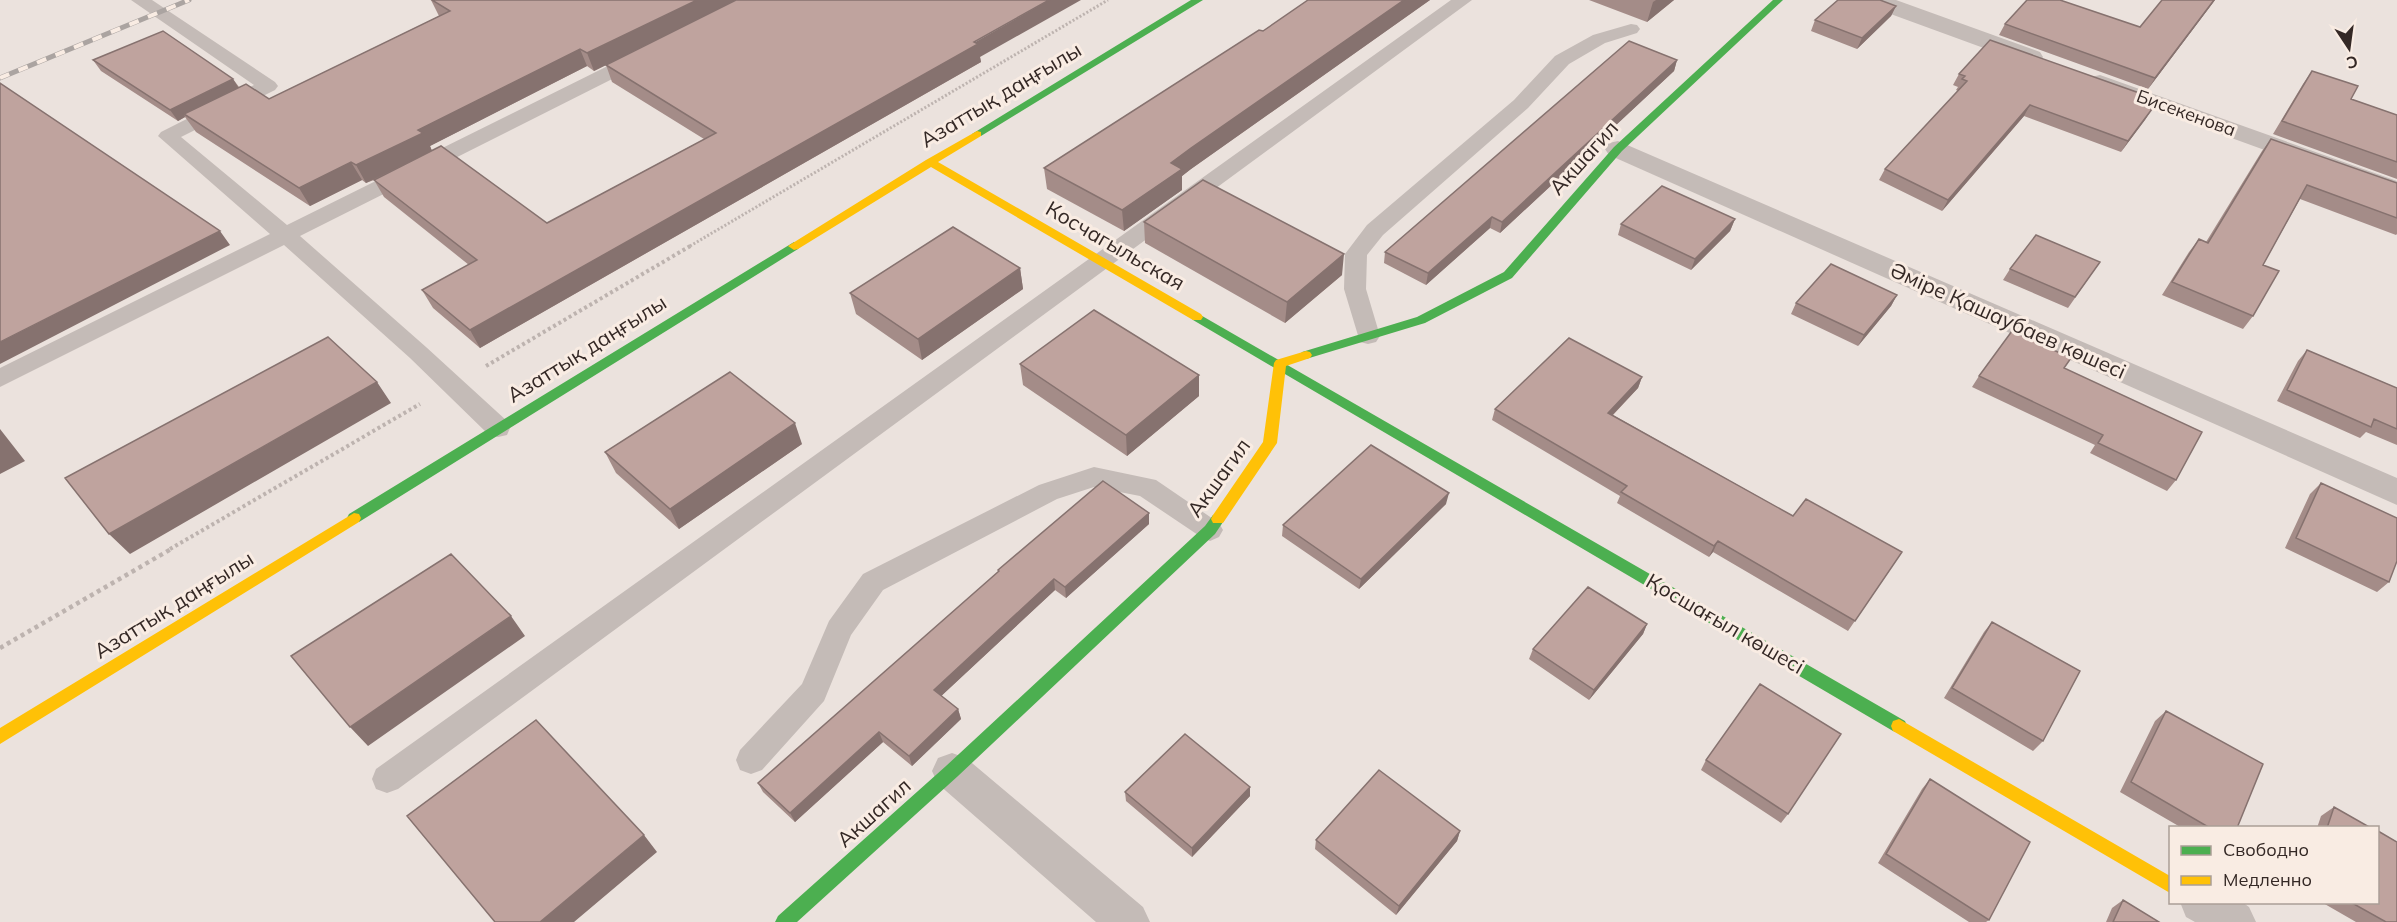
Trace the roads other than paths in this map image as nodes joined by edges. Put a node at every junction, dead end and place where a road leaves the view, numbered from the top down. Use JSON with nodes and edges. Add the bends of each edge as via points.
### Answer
{"nodes":[{"id":1,"x":140,"y":0,"type":"edge"},
{"id":2,"x":1198,"y":0,"type":"edge"},
{"id":3,"x":1464,"y":0,"type":"edge"},
{"id":4,"x":1778,"y":0,"type":"edge"},
{"id":5,"x":1874,"y":0,"type":"edge"},
{"id":6,"x":1631,"y":29,"type":"dead end"},
{"id":7,"x":660,"y":48,"type":"edge"},
{"id":8,"x":1618,"y":149,"type":"junction"},
{"id":9,"x":930,"y":162,"type":"junction"},
{"id":10,"x":2397,"y":190,"type":"edge"},
{"id":11,"x":286,"y":235,"type":"junction"},
{"id":12,"x":1101,"y":263,"type":"junction"},
{"id":13,"x":1368,"y":336,"type":"junction"},
{"id":14,"x":1280,"y":363,"type":"junction"},
{"id":15,"x":0,"y":378,"type":"edge"},
{"id":16,"x":498,"y":428,"type":"junction"},
{"id":17,"x":2397,"y":492,"type":"edge"},
{"id":18,"x":1210,"y":530,"type":"junction"},
{"id":19,"x":0,"y":737,"type":"edge"},
{"id":20,"x":751,"y":760,"type":"dead end"},
{"id":21,"x":952,"y":771,"type":"junction"},
{"id":22,"x":387,"y":779,"type":"dead end"},
{"id":23,"x":2169,"y":884,"type":"edge"},
{"id":24,"x":2203,"y":904,"type":"edge"},
{"id":25,"x":784,"y":922,"type":"edge"},
{"id":26,"x":1128,"y":922,"type":"edge"},
{"id":27,"x":2234,"y":922,"type":"edge"}],
"edges":[{"from":1,"to":11,"type":"lane","via":[[268,86],[168,136]]},
{"from":2,"to":9,"type":"street","name":"Азаттық даңғылы"},
{"from":3,"to":12,"type":"lane"},
{"from":4,"to":8,"type":"street","name":"Акшагил"},
{"from":5,"to":10,"type":"street","name":"Бисекенова"},
{"from":6,"to":13,"type":"lane","via":[[1599,39],[1562,60],[1521,104],[1375,230],[1356,254],[1355,289]]},
{"from":7,"to":11,"type":"lane"},
{"from":8,"to":13,"type":"street","name":"Акшагил","via":[[1508,275],[1420,320]]},
{"from":8,"to":17,"type":"street","name":"Әміре Қашаубаев көшесі"},
{"from":9,"to":12,"type":"street","name":"Косчагыльская"},
{"from":9,"to":16,"type":"street","name":"Азаттық даңғылы"},
{"from":11,"to":15,"type":"lane"},
{"from":11,"to":16,"type":"lane"},
{"from":12,"to":14,"type":"street","name":"Косчагыльская"},
{"from":12,"to":22,"type":"lane"},
{"from":13,"to":14,"type":"street","name":"Акшагил"},
{"from":14,"to":18,"type":"street","name":"Акшагил","via":[[1270,444]]},
{"from":14,"to":23,"type":"street","name":"Қосшағыл көшесі"},
{"from":16,"to":19,"type":"street","name":"Азаттық даңғылы"},
{"from":18,"to":20,"type":"lane","via":[[1147,487],[1094,477],[1048,492],[873,582],[839,629],[814,692]]},
{"from":18,"to":21,"type":"street","name":"Акшагил"},
{"from":21,"to":25,"type":"street","name":"Акшагил"},
{"from":21,"to":26,"type":"street"},
{"from":24,"to":27,"type":"street"}]}
